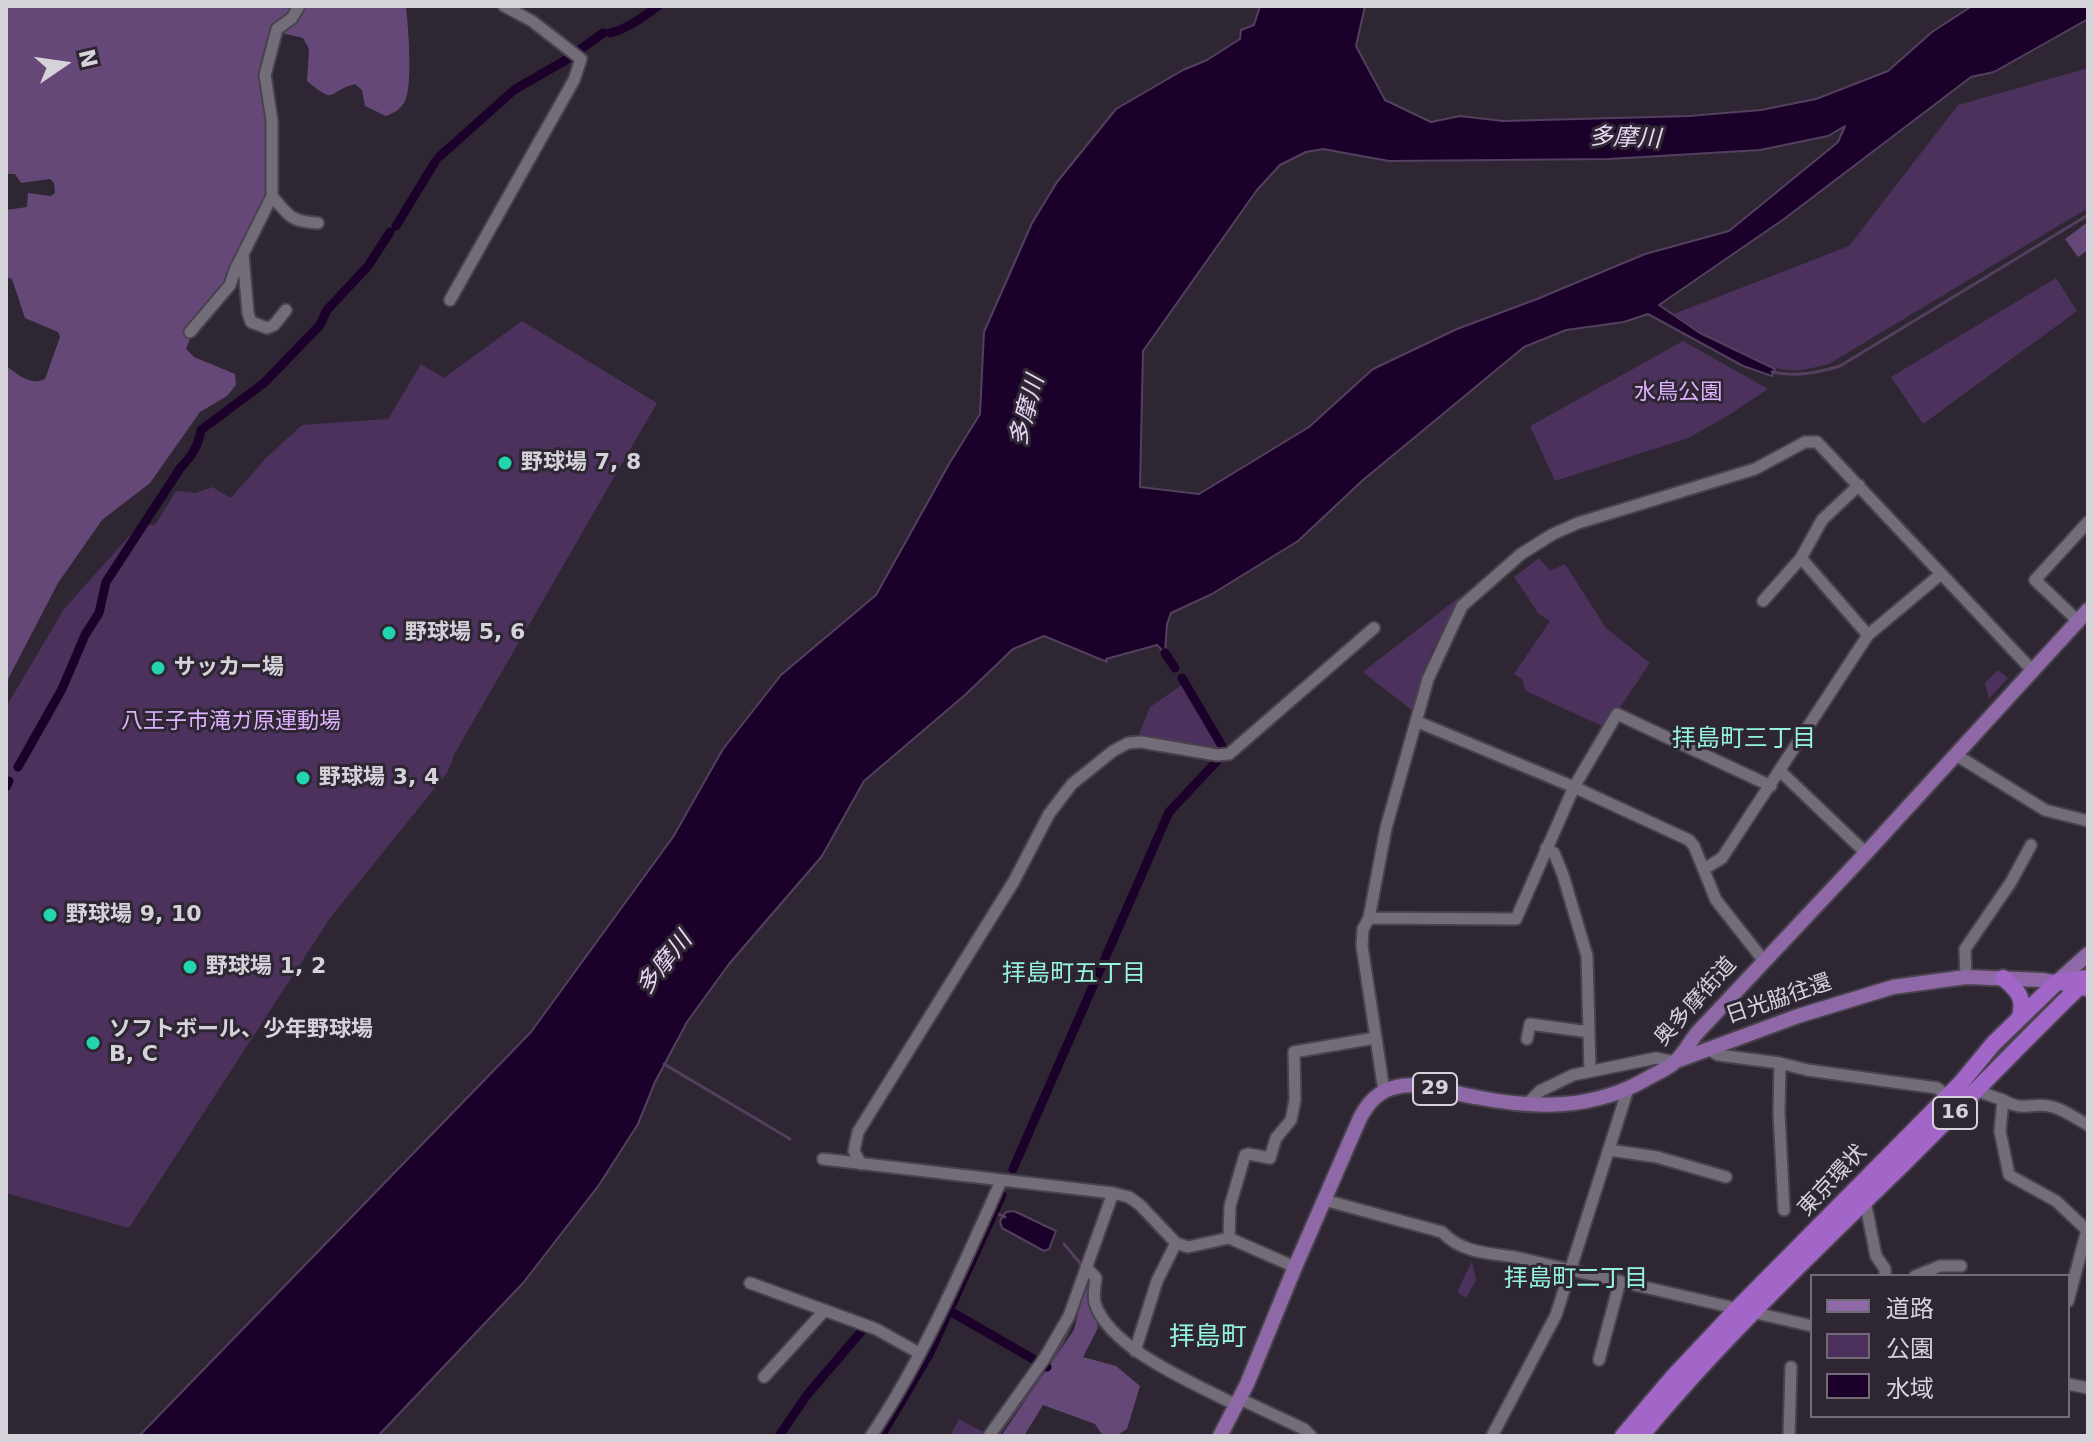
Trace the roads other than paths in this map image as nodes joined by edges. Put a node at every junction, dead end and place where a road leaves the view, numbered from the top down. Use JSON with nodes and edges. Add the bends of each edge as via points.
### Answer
{"nodes":[{"id":1,"x":299,"y":6,"type":"edge"},
{"id":2,"x":504,"y":6,"type":"edge"},
{"id":3,"x":272,"y":196,"type":"junction"},
{"id":4,"x":318,"y":223,"type":"dead end"},
{"id":5,"x":243,"y":255,"type":"junction"},
{"id":6,"x":450,"y":300,"type":"dead end"},
{"id":7,"x":286,"y":310,"type":"dead end"},
{"id":8,"x":190,"y":332,"type":"dead end"},
{"id":9,"x":1859,"y":485,"type":"junction"},
{"id":10,"x":2088,"y":522,"type":"edge"},
{"id":11,"x":1801,"y":558,"type":"junction"},
{"id":12,"x":1941,"y":574,"type":"junction"},
{"id":13,"x":1763,"y":601,"type":"dead end"},
{"id":14,"x":2083,"y":616,"type":"edge"},
{"id":15,"x":1374,"y":628,"type":"dead end"},
{"id":16,"x":1868,"y":635,"type":"junction"},
{"id":17,"x":2032,"y":670,"type":"junction"},
{"id":18,"x":1418,"y":722,"type":"junction"},
{"id":19,"x":1956,"y":755,"type":"junction"},
{"id":20,"x":1781,"y":772,"type":"junction"},
{"id":21,"x":1771,"y":786,"type":"junction"},
{"id":22,"x":1574,"y":787,"type":"junction"},
{"id":23,"x":2088,"y":821,"type":"edge"},
{"id":24,"x":2031,"y":845,"type":"dead end"},
{"id":25,"x":1546,"y":848,"type":"junction"},
{"id":26,"x":1866,"y":853,"type":"junction"},
{"id":27,"x":1704,"y":869,"type":"junction"},
{"id":28,"x":1369,"y":918,"type":"junction"},
{"id":29,"x":2088,"y":954,"type":"edge"},
{"id":30,"x":1764,"y":961,"type":"junction"},
{"id":31,"x":1966,"y":977,"type":"junction"},
{"id":32,"x":2003,"y":978,"type":"junction"},
{"id":33,"x":2057,"y":982,"type":"junction"},
{"id":34,"x":2086,"y":983,"type":"edge"},
{"id":35,"x":2018,"y":1020,"type":"junction"},
{"id":36,"x":1589,"y":1032,"type":"junction"},
{"id":37,"x":1375,"y":1038,"type":"junction"},
{"id":38,"x":1527,"y":1039,"type":"dead end"},
{"id":39,"x":1707,"y":1048,"type":"junction"},
{"id":40,"x":1675,"y":1062,"type":"junction"},
{"id":41,"x":1780,"y":1063,"type":"junction"},
{"id":42,"x":1590,"y":1071,"type":"junction"},
{"id":43,"x":1628,"y":1089,"type":"junction"},
{"id":44,"x":1384,"y":1091,"type":"junction"},
{"id":45,"x":1977,"y":1091,"type":"junction"},
{"id":46,"x":1948,"y":1096,"type":"junction"},
{"id":47,"x":2003,"y":1100,"type":"junction"},
{"id":48,"x":1527,"y":1104,"type":"junction"},
{"id":49,"x":2088,"y":1125,"type":"edge"},
{"id":50,"x":1609,"y":1150,"type":"junction"},
{"id":51,"x":823,"y":1159,"type":"dead end"},
{"id":52,"x":861,"y":1164,"type":"junction"},
{"id":53,"x":1726,"y":1177,"type":"dead end"},
{"id":54,"x":1001,"y":1181,"type":"junction"},
{"id":55,"x":1113,"y":1193,"type":"junction"},
{"id":56,"x":1324,"y":1200,"type":"junction"},
{"id":57,"x":1865,"y":1201,"type":"junction"},
{"id":58,"x":1784,"y":1210,"type":"dead end"},
{"id":59,"x":2088,"y":1230,"type":"edge"},
{"id":60,"x":1229,"y":1238,"type":"junction"},
{"id":61,"x":1176,"y":1243,"type":"junction"},
{"id":62,"x":1961,"y":1266,"type":"dead end"},
{"id":63,"x":1086,"y":1267,"type":"junction"},
{"id":64,"x":1295,"y":1267,"type":"junction"},
{"id":65,"x":1571,"y":1270,"type":"junction"},
{"id":66,"x":1885,"y":1274,"type":"edge"},
{"id":67,"x":1920,"y":1274,"type":"edge"},
{"id":68,"x":1620,"y":1281,"type":"junction"},
{"id":69,"x":750,"y":1283,"type":"dead end"},
{"id":70,"x":2070,"y":1294,"type":"edge"},
{"id":71,"x":825,"y":1310,"type":"junction"},
{"id":72,"x":1745,"y":1310,"type":"junction"},
{"id":73,"x":1810,"y":1326,"type":"edge"},
{"id":74,"x":1135,"y":1351,"type":"junction"},
{"id":75,"x":919,"y":1353,"type":"junction"},
{"id":76,"x":1599,"y":1360,"type":"dead end"},
{"id":77,"x":1791,"y":1367,"type":"dead end"},
{"id":78,"x":764,"y":1377,"type":"dead end"},
{"id":79,"x":1238,"y":1402,"type":"junction"},
{"id":80,"x":871,"y":1436,"type":"edge"},
{"id":81,"x":989,"y":1436,"type":"edge"},
{"id":82,"x":1220,"y":1436,"type":"edge"},
{"id":83,"x":1311,"y":1436,"type":"edge"},
{"id":84,"x":1492,"y":1436,"type":"edge"},
{"id":85,"x":1623,"y":1436,"type":"edge"},
{"id":86,"x":1641,"y":1436,"type":"edge"},
{"id":87,"x":1789,"y":1436,"type":"edge"}],
"edges":[{"from":1,"to":3,"type":"street","via":[[277,29],[265,75],[272,121]]},
{"from":2,"to":6,"type":"street","via":[[581,59]]},
{"from":3,"to":4,"type":"street","via":[[291,219]]},
{"from":3,"to":5,"type":"street"},
{"from":5,"to":7,"type":"street","via":[[251,322],[267,328]]},
{"from":5,"to":8,"type":"street","via":[[230,285]]},
{"from":9,"to":11,"type":"street","via":[[1822,520]]},
{"from":9,"to":12,"type":"street"},
{"from":9,"to":18,"type":"street","via":[[1824,446],[1807,441],[1755,469],[1553,534],[1521,554],[1462,606],[1428,679]]},
{"from":10,"to":14,"type":"street","via":[[2035,580]]},
{"from":11,"to":13,"type":"street"},
{"from":11,"to":16,"type":"street"},
{"from":12,"to":16,"type":"street"},
{"from":12,"to":17,"type":"street"},
{"from":14,"to":17,"type":"main road","name":"奥多摩街道","number":"29"},
{"from":15,"to":52,"type":"street","via":[[1229,754],[1128,743],[1072,784],[858,1132],[854,1151]]},
{"from":16,"to":20,"type":"street"},
{"from":17,"to":19,"type":"main road","name":"奥多摩街道","number":"29"},
{"from":18,"to":22,"type":"street"},
{"from":18,"to":28,"type":"street","via":[[1386,828]]},
{"from":19,"to":23,"type":"street","via":[[2045,810]]},
{"from":19,"to":26,"type":"main road","name":"奥多摩街道","number":"29"},
{"from":20,"to":21,"type":"street"},
{"from":20,"to":26,"type":"street"},
{"from":21,"to":22,"type":"street","via":[[1617,714]]},
{"from":21,"to":27,"type":"street","via":[[1722,858]]},
{"from":22,"to":25,"type":"street"},
{"from":22,"to":27,"type":"street","via":[[1680,834],[1694,846]]},
{"from":24,"to":31,"type":"street","via":[[1965,949]]},
{"from":25,"to":28,"type":"street","via":[[1516,919]]},
{"from":25,"to":36,"type":"street","via":[[1554,853],[1563,875],[1587,956]]},
{"from":26,"to":30,"type":"main road","name":"奥多摩街道","number":"29"},
{"from":27,"to":30,"type":"street","via":[[1716,900]]},
{"from":28,"to":37,"type":"street","via":[[1362,946]]},
{"from":29,"to":33,"type":"main road"},
{"from":30,"to":40,"type":"main road","name":"奥多摩街道","number":"29"},
{"from":31,"to":32,"type":"main road","name":"日光脇往還","number":"29"},
{"from":31,"to":39,"type":"main road","name":"日光脇往還","number":"29","via":[[1893,987]]},
{"from":32,"to":33,"type":"main road","name":"日光脇往還","number":"29"},
{"from":32,"to":35,"type":"highway","via":[[2021,997]]},
{"from":33,"to":34,"type":"highway","name":"東京環状","number":"16"},
{"from":33,"to":35,"type":"highway","name":"東京環状","number":"16"},
{"from":34,"to":45,"type":"highway","name":"東京環状","number":"16"},
{"from":35,"to":46,"type":"highway","name":"東京環状","number":"16"},
{"from":36,"to":38,"type":"street","via":[[1530,1024]]},
{"from":36,"to":42,"type":"street"},
{"from":37,"to":44,"type":"street"},
{"from":37,"to":60,"type":"street","via":[[1294,1052],[1291,1120],[1276,1138],[1270,1158],[1245,1155],[1230,1206]]},
{"from":39,"to":40,"type":"main road","name":"日光脇往還","number":"29"},
{"from":39,"to":41,"type":"street","via":[[1718,1055]]},
{"from":40,"to":42,"type":"street","name":"日光脇往還","via":[[1656,1058]]},
{"from":40,"to":43,"type":"main road","name":"奥多摩街道","number":"29"},
{"from":41,"to":46,"type":"street","via":[[1937,1088]]},
{"from":41,"to":58,"type":"street"},
{"from":42,"to":48,"type":"street","name":"日光脇往還","via":[[1540,1091]]},
{"from":43,"to":48,"type":"main road","name":"奥多摩街道","number":"29","via":[[1590,1102]]},
{"from":43,"to":50,"type":"street"},
{"from":44,"to":48,"type":"main road","name":"奥多摩街道","number":"29","via":[[1411,1086]]},
{"from":44,"to":56,"type":"main road","number":"29","via":[[1367,1106]]},
{"from":45,"to":47,"type":"street"},
{"from":45,"to":57,"type":"highway","name":"東京環状","number":"16"},
{"from":46,"to":72,"type":"highway","name":"東京環状","number":"16","via":[[1876,1166]]},
{"from":47,"to":49,"type":"street","via":[[2018,1108],[2057,1108]]},
{"from":47,"to":59,"type":"street","via":[[2000,1131],[2009,1175],[2056,1201]]},
{"from":50,"to":53,"type":"street"},
{"from":50,"to":65,"type":"street"},
{"from":51,"to":52,"type":"street"},
{"from":52,"to":54,"type":"street"},
{"from":54,"to":55,"type":"street"},
{"from":54,"to":75,"type":"street"},
{"from":55,"to":61,"type":"street","via":[[1140,1205]]},
{"from":55,"to":63,"type":"street"},
{"from":56,"to":64,"type":"main road","number":"29"},
{"from":56,"to":65,"type":"street","via":[[1442,1232],[1454,1244],[1475,1251]]},
{"from":57,"to":66,"type":"street"},
{"from":57,"to":72,"type":"highway","name":"東京環状","number":"16"},
{"from":59,"to":70,"type":"street"},
{"from":60,"to":61,"type":"street","via":[[1188,1247]]},
{"from":60,"to":64,"type":"street"},
{"from":61,"to":74,"type":"street","via":[[1157,1281]]},
{"from":62,"to":67,"type":"street","via":[[1940,1266]]},
{"from":63,"to":74,"type":"street","via":[[1096,1278],[1094,1300],[1100,1313]]},
{"from":63,"to":81,"type":"street","via":[[1069,1316]]},
{"from":64,"to":79,"type":"main road","number":"29"},
{"from":65,"to":68,"type":"street"},
{"from":65,"to":84,"type":"street","via":[[1556,1315]]},
{"from":68,"to":72,"type":"street"},
{"from":68,"to":76,"type":"street"},
{"from":69,"to":71,"type":"street"},
{"from":71,"to":75,"type":"street"},
{"from":71,"to":78,"type":"street"},
{"from":72,"to":73,"type":"street"},
{"from":72,"to":85,"type":"highway","name":"東京環状","number":"16","via":[[1674,1376]]},
{"from":72,"to":86,"type":"highway","name":"東京環状","number":"16"},
{"from":74,"to":79,"type":"street"},
{"from":75,"to":80,"type":"street"},
{"from":77,"to":87,"type":"street"},
{"from":79,"to":82,"type":"main road","number":"29"},
{"from":79,"to":83,"type":"street"}]}
